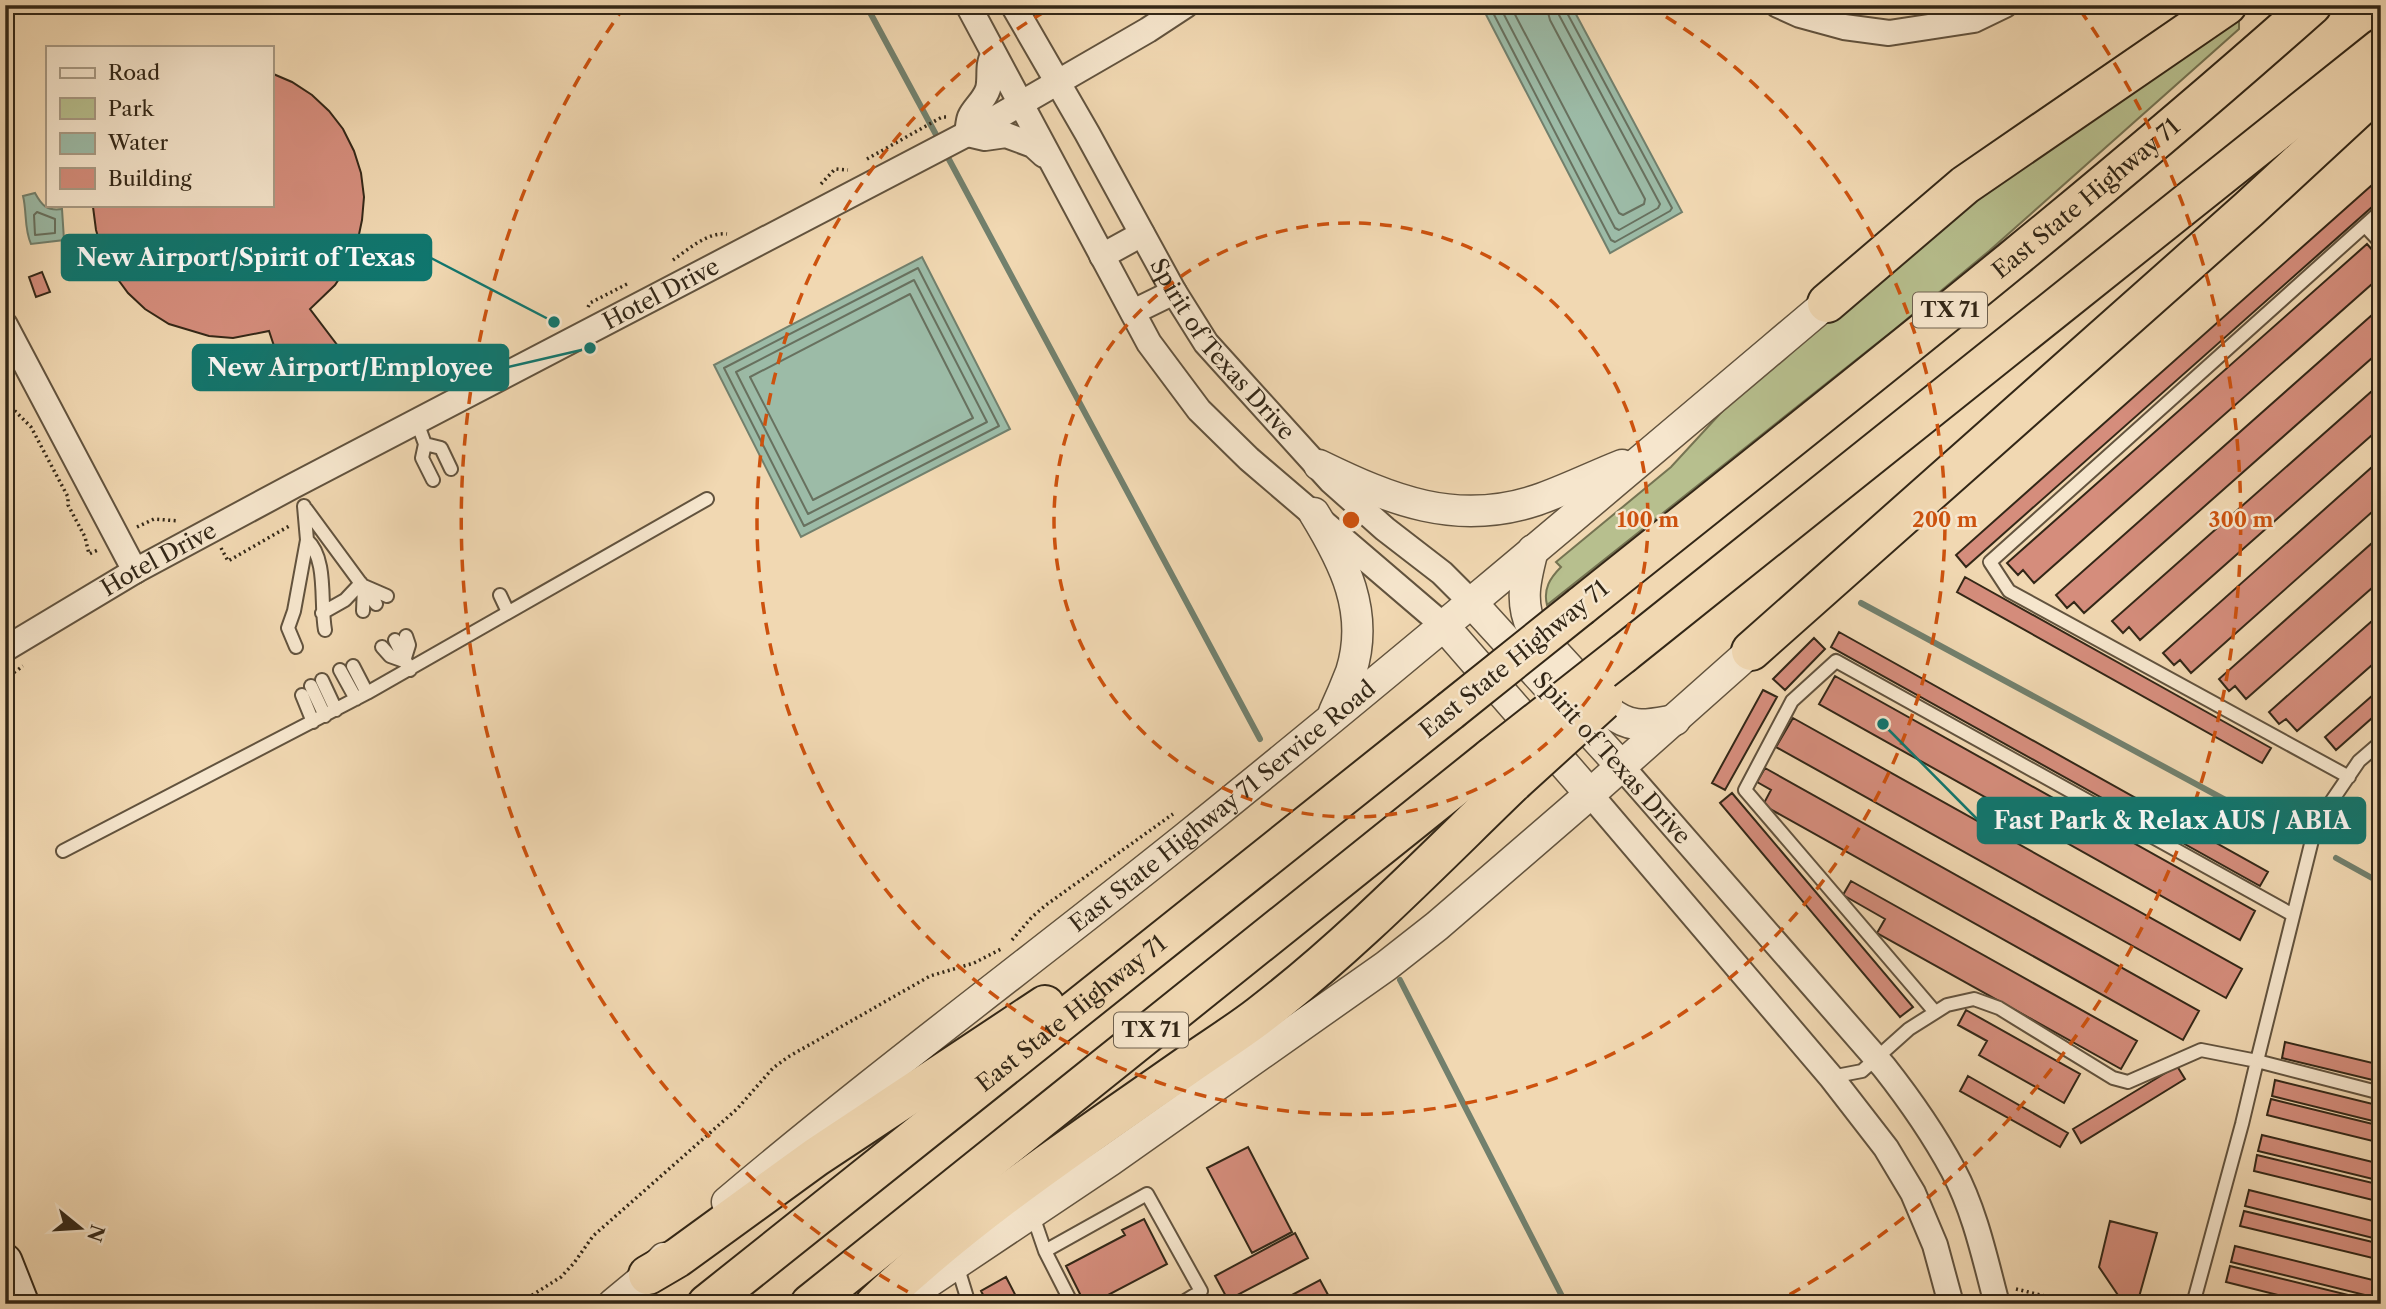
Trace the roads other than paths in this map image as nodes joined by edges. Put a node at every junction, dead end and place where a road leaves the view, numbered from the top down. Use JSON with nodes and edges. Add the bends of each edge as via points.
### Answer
{"nodes":[{"id":1,"x":968,"y":5,"type":"edge"},
{"id":2,"x":1013,"y":5,"type":"edge"},
{"id":3,"x":1186,"y":5,"type":"edge"},
{"id":4,"x":1778,"y":5,"type":"edge"},
{"id":5,"x":2005,"y":5,"type":"edge"},
{"id":6,"x":2227,"y":5,"type":"edge"},
{"id":7,"x":2312,"y":5,"type":"edge"},
{"id":8,"x":2381,"y":48,"type":"edge"},
{"id":9,"x":993,"y":56,"type":"junction"},
{"id":10,"x":1058,"y":81,"type":"junction"},
{"id":11,"x":2381,"y":87,"type":"edge"},
{"id":12,"x":1019,"y":103,"type":"junction"},
{"id":13,"x":961,"y":137,"type":"junction"},
{"id":14,"x":1048,"y":158,"type":"junction"},
{"id":15,"x":2381,"y":211,"type":"edge"},
{"id":16,"x":2365,"y":226,"type":"junction"},
{"id":17,"x":1142,"y":234,"type":"junction"},
{"id":18,"x":2381,"y":243,"type":"edge"},
{"id":19,"x":1102,"y":256,"type":"junction"},
{"id":20,"x":1174,"y":292,"type":"junction"},
{"id":21,"x":1827,"y":303,"type":"joint"},
{"id":22,"x":1133,"y":312,"type":"junction"},
{"id":23,"x":5,"y":325,"type":"edge"},
{"id":24,"x":421,"y":433,"type":"junction"},
{"id":25,"x":1643,"y":458,"type":"junction"},
{"id":26,"x":1319,"y":465,"type":"junction"},
{"id":27,"x":451,"y":470,"type":"dead end"},
{"id":28,"x":433,"y":480,"type":"dead end"},
{"id":29,"x":298,"y":496,"type":"junction"},
{"id":30,"x":707,"y":499,"type":"dead end"},
{"id":31,"x":1314,"y":513,"type":"junction"},
{"id":32,"x":307,"y":540,"type":"junction"},
{"id":33,"x":1533,"y":550,"type":"junction"},
{"id":34,"x":135,"y":571,"type":"junction"},
{"id":35,"x":363,"y":584,"type":"junction"},
{"id":36,"x":500,"y":595,"type":"dead end"},
{"id":37,"x":387,"y":596,"type":"dead end"},
{"id":38,"x":1471,"y":601,"type":"junction"},
{"id":39,"x":376,"y":604,"type":"dead end"},
{"id":40,"x":363,"y":611,"type":"dead end"},
{"id":41,"x":508,"y":612,"type":"junction"},
{"id":42,"x":322,"y":613,"type":"junction"},
{"id":43,"x":1443,"y":625,"type":"junction"},
{"id":44,"x":325,"y":630,"type":"dead end"},
{"id":45,"x":400,"y":638,"type":"dead end"},
{"id":46,"x":296,"y":647,"type":"dead end"},
{"id":47,"x":382,"y":647,"type":"dead end"},
{"id":48,"x":5,"y":649,"type":"edge"},
{"id":49,"x":1751,"y":651,"type":"joint"},
{"id":50,"x":407,"y":665,"type":"junction"},
{"id":51,"x":346,"y":668,"type":"dead end"},
{"id":52,"x":361,"y":696,"type":"junction"},
{"id":53,"x":330,"y":713,"type":"junction"},
{"id":54,"x":1332,"y":718,"type":"junction"},
{"id":55,"x":1675,"y":719,"type":"junction"},
{"id":56,"x":313,"y":722,"type":"junction"},
{"id":57,"x":2381,"y":742,"type":"edge"},
{"id":58,"x":1622,"y":767,"type":"junction"},
{"id":59,"x":1503,"y":770,"type":"junction"},
{"id":60,"x":2349,"y":777,"type":"junction"},
{"id":61,"x":1590,"y":794,"type":"junction"},
{"id":62,"x":63,"y":851,"type":"dead end"},
{"id":63,"x":2293,"y":915,"type":"junction"},
{"id":64,"x":1135,"y":961,"type":"junction"},
{"id":65,"x":1935,"y":1012,"type":"junction"},
{"id":66,"x":1876,"y":1058,"type":"junction"},
{"id":67,"x":2257,"y":1061,"type":"junction"},
{"id":68,"x":1831,"y":1077,"type":"junction"},
{"id":69,"x":2381,"y":1093,"type":"edge"},
{"id":70,"x":906,"y":1144,"type":"junction"},
{"id":71,"x":1032,"y":1212,"type":"junction"},
{"id":72,"x":1045,"y":1251,"type":"junction"},
{"id":73,"x":5,"y":1261,"type":"edge"},
{"id":74,"x":957,"y":1264,"type":"junction"},
{"id":75,"x":648,"y":1275,"type":"junction"},
{"id":76,"x":2004,"y":1296,"type":"edge"},
{"id":77,"x":22,"y":1304,"type":"edge"},
{"id":78,"x":613,"y":1304,"type":"edge"},
{"id":79,"x":708,"y":1304,"type":"edge"},
{"id":80,"x":737,"y":1304,"type":"edge"},
{"id":81,"x":810,"y":1304,"type":"edge"},
{"id":82,"x":875,"y":1304,"type":"edge"},
{"id":83,"x":896,"y":1304,"type":"edge"},
{"id":84,"x":969,"y":1304,"type":"edge"},
{"id":85,"x":1072,"y":1304,"type":"edge"},
{"id":86,"x":1180,"y":1304,"type":"edge"},
{"id":87,"x":1951,"y":1304,"type":"edge"},
{"id":88,"x":2193,"y":1304,"type":"edge"}],
"edges":[{"from":1,"to":9,"type":"street","name":"Spirit of Texas Drive"},
{"from":2,"to":10,"type":"street","name":"Spirit of Texas Drive"},
{"from":3,"to":10,"type":"street","name":"Hotel Drive"},
{"from":4,"to":5,"type":"street","via":[[1844,27],[1889,33],[1974,20]]},
{"from":6,"to":21,"type":"highway","via":[[2013,149]]},
{"from":7,"to":64,"type":"highway","name":"East State Highway 71","number":"TX 71","bridge":true,"via":[[2005,267]]},
{"from":8,"to":59,"type":"highway","number":"TX 71","bridge":true,"via":[[1782,526],[1677,634],[1630,662]]},
{"from":9,"to":12,"type":"street","name":"Spirit of Texas Drive"},
{"from":9,"to":13,"type":"street","via":[[983,102]]},
{"from":10,"to":12,"type":"street","name":"Hotel Drive"},
{"from":10,"to":17,"type":"street","name":"Spirit of Texas Drive"},
{"from":11,"to":49,"type":"highway"},
{"from":12,"to":13,"type":"street","name":"Hotel Drive"},
{"from":12,"to":14,"type":"street","name":"Spirit of Texas Drive"},
{"from":13,"to":14,"type":"street","via":[[1006,135],[1033,145]]},
{"from":13,"to":24,"type":"street","name":"Hotel Drive"},
{"from":14,"to":19,"type":"street","name":"Spirit of Texas Drive"},
{"from":15,"to":16,"type":"lane"},
{"from":16,"to":18,"type":"lane"},
{"from":16,"to":60,"type":"lane","via":[[1990,562],[2009,591]]},
{"from":17,"to":19,"type":"street"},
{"from":17,"to":20,"type":"street","name":"Spirit of Texas Drive"},
{"from":19,"to":22,"type":"street","name":"Spirit of Texas Drive"},
{"from":20,"to":22,"type":"street"},
{"from":20,"to":26,"type":"street","name":"Spirit of Texas Drive","via":[[1206,343]]},
{"from":21,"to":25,"type":"street","name":"East State Highway 71 Service Road"},
{"from":22,"to":31,"type":"street","name":"Spirit of Texas Drive","via":[[1149,343],[1199,410]]},
{"from":23,"to":34,"type":"street"},
{"from":24,"to":27,"type":"lane","via":[[441,448]]},
{"from":24,"to":28,"type":"lane","via":[[422,458]]},
{"from":24,"to":29,"type":"street","name":"Hotel Drive"},
{"from":25,"to":26,"type":"street","via":[[1516,506],[1461,511],[1406,503]]},
{"from":25,"to":33,"type":"street","name":"East State Highway 71 Service Road"},
{"from":26,"to":38,"type":"street","name":"Spirit of Texas Drive","via":[[1331,481]]},
{"from":29,"to":32,"type":"lane"},
{"from":29,"to":34,"type":"street","name":"Hotel Drive"},
{"from":29,"to":35,"type":"lane","via":[[340,559]]},
{"from":30,"to":41,"type":"lane"},
{"from":31,"to":43,"type":"street","name":"Spirit of Texas Drive"},
{"from":31,"to":54,"type":"street","via":[[1344,565],[1357,614],[1351,672]]},
{"from":32,"to":42,"type":"lane","via":[[315,547],[321,570]]},
{"from":32,"to":46,"type":"lane","via":[[288,628]]},
{"from":33,"to":38,"type":"street","name":"East State Highway 71 Service Road"},
{"from":33,"to":55,"type":"street","via":[[1524,597],[1532,628],[1620,720],[1636,726]]},
{"from":34,"to":48,"type":"street","name":"Hotel Drive"},
{"from":35,"to":37,"type":"lane"},
{"from":35,"to":39,"type":"lane"},
{"from":35,"to":40,"type":"lane"},
{"from":35,"to":42,"type":"lane"},
{"from":36,"to":41,"type":"lane"},
{"from":38,"to":43,"type":"street","name":"East State Highway 71 Service Road"},
{"from":38,"to":58,"type":"street","name":"Spirit of Texas Drive"},
{"from":41,"to":50,"type":"lane"},
{"from":42,"to":44,"type":"lane"},
{"from":43,"to":54,"type":"street","name":"East State Highway 71 Service Road"},
{"from":43,"to":61,"type":"street","name":"Spirit of Texas Drive"},
{"from":45,"to":50,"type":"lane","via":[[409,645]]},
{"from":47,"to":50,"type":"lane"},
{"from":49,"to":55,"type":"street"},
{"from":50,"to":52,"type":"lane"},
{"from":51,"to":52,"type":"lane"},
{"from":52,"to":53,"type":"lane"},
{"from":53,"to":56,"type":"lane"},
{"from":53,"to":56,"type":"lane","via":[[311,687]]},
{"from":54,"to":75,"type":"street","name":"East State Highway 71 Service Road","via":[[813,1130],[683,1238]]},
{"from":55,"to":58,"type":"street"},
{"from":56,"to":62,"type":"lane"},
{"from":57,"to":60,"type":"lane"},
{"from":58,"to":61,"type":"street"},
{"from":58,"to":66,"type":"street","name":"Spirit of Texas Drive"},
{"from":59,"to":81,"type":"highway","number":"TX 71"},
{"from":59,"to":82,"type":"highway","via":[[1355,934],[1300,982],[1259,1016],[1024,1181],[940,1245]]},
{"from":60,"to":63,"type":"lane","via":[[2316,824]]},
{"from":61,"to":68,"type":"street","name":"Spirit of Texas Drive"},
{"from":61,"to":71,"type":"street","via":[[1377,973]]},
{"from":63,"to":65,"type":"lane","via":[[1836,661],[1792,701],[1745,790]]},
{"from":63,"to":67,"type":"lane"},
{"from":64,"to":70,"type":"highway","name":"East State Highway 71","number":"TX 71"},
{"from":64,"to":75,"type":"highway","via":[[1087,978],[1057,997]]},
{"from":65,"to":66,"type":"lane"},
{"from":65,"to":67,"type":"lane","via":[[1947,1004],[1974,999],[1999,1008],[2113,1078],[2128,1082],[2201,1049]]},
{"from":66,"to":68,"type":"lane","via":[[1862,1071]]},
{"from":66,"to":76,"type":"street","name":"Spirit of Texas Drive","via":[[1919,1112],[1954,1172]]},
{"from":67,"to":69,"type":"lane"},
{"from":67,"to":88,"type":"lane"},
{"from":68,"to":87,"type":"street","name":"Spirit of Texas Drive","via":[[1886,1148],[1913,1193],[1936,1245]]},
{"from":70,"to":79,"type":"highway","name":"East State Highway 71","number":"TX 71"},
{"from":70,"to":80,"type":"highway","via":[[818,1236]]},
{"from":71,"to":72,"type":"lane"},
{"from":71,"to":74,"type":"street"},
{"from":72,"to":85,"type":"lane"},
{"from":72,"to":86,"type":"lane","via":[[1147,1194],[1201,1291]]},
{"from":73,"to":77,"type":"main road"},
{"from":74,"to":83,"type":"street","via":[[927,1290]]},
{"from":74,"to":84,"type":"lane"},
{"from":75,"to":78,"type":"street","name":"East State Highway 71 Service Road"}]}
